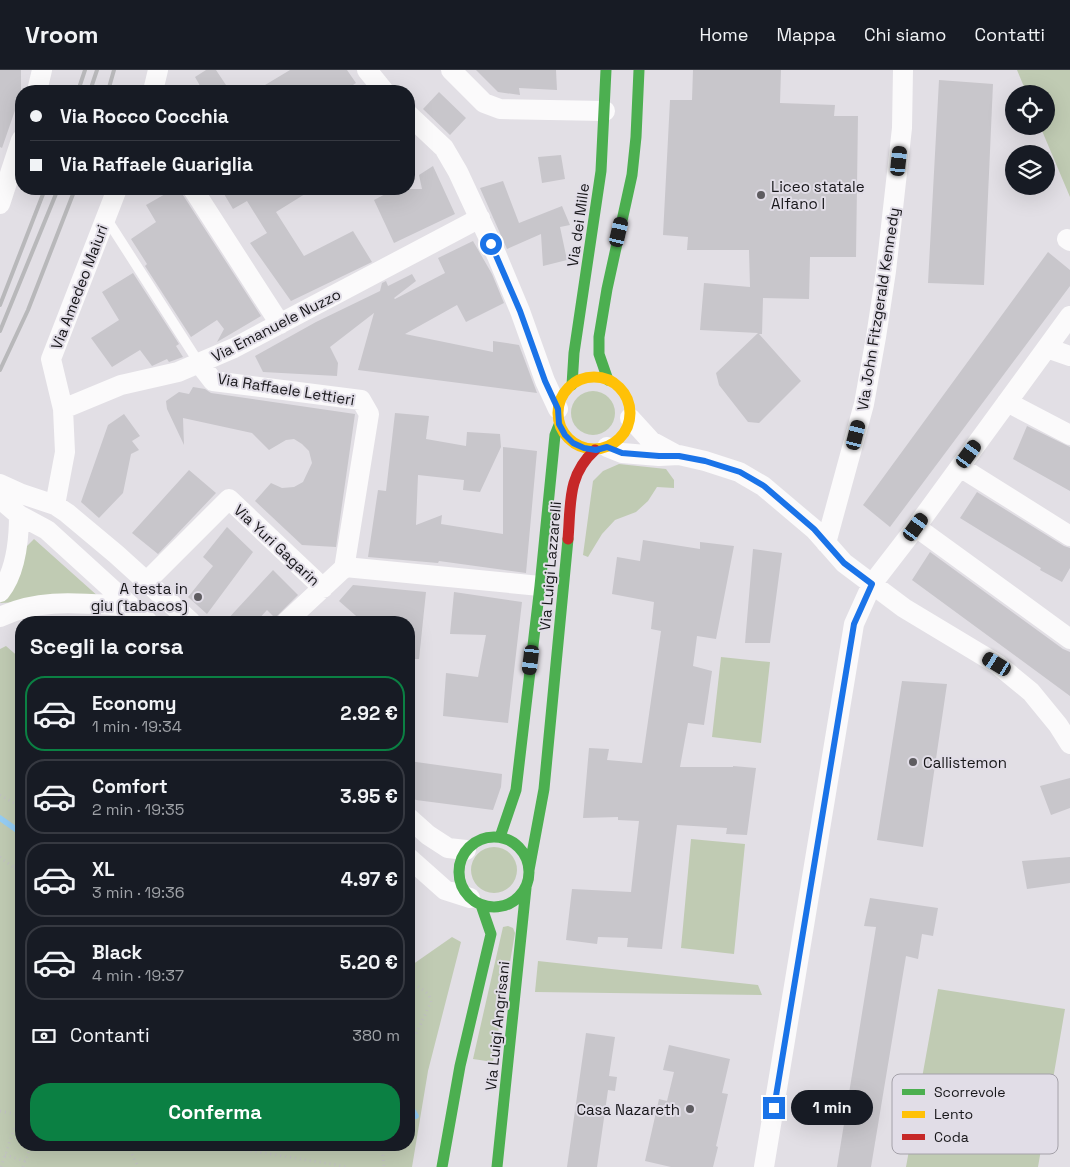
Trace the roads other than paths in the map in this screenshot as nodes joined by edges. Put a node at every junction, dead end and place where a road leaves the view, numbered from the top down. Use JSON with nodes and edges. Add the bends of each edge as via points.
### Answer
{"nodes":[{"id":1,"x":42,"y":70,"type":"edge"},
{"id":2,"x":158,"y":70,"type":"edge"},
{"id":3,"x":367,"y":70,"type":"edge"},
{"id":4,"x":451,"y":70,"type":"edge"},
{"id":5,"x":606,"y":70,"type":"edge"},
{"id":6,"x":639,"y":70,"type":"edge"},
{"id":7,"x":903,"y":70,"type":"edge"},
{"id":8,"x":38,"y":85,"type":"edge"},
{"id":9,"x":154,"y":85,"type":"edge"},
{"id":10,"x":379,"y":85,"type":"edge"},
{"id":11,"x":605,"y":111,"type":"junction"},
{"id":12,"x":415,"y":121,"type":"edge"},
{"id":13,"x":15,"y":158,"type":"edge"},
{"id":14,"x":115,"y":195,"type":"edge"},
{"id":15,"x":197,"y":195,"type":"edge"},
{"id":16,"x":0,"y":204,"type":"edge"},
{"id":17,"x":106,"y":218,"type":"junction"},
{"id":18,"x":480,"y":218,"type":"junction"},
{"id":19,"x":1070,"y":317,"type":"edge"},
{"id":20,"x":280,"y":324,"type":"junction"},
{"id":21,"x":1047,"y":348,"type":"junction"},
{"id":22,"x":1070,"y":356,"type":"edge"},
{"id":23,"x":199,"y":363,"type":"junction"},
{"id":24,"x":608,"y":380,"type":"junction"},
{"id":25,"x":572,"y":384,"type":"junction"},
{"id":26,"x":1007,"y":402,"type":"junction"},
{"id":27,"x":63,"y":409,"type":"junction"},
{"id":28,"x":559,"y":417,"type":"junction"},
{"id":29,"x":630,"y":418,"type":"junction"},
{"id":30,"x":1070,"y":435,"type":"edge"},
{"id":31,"x":601,"y":448,"type":"junction"},
{"id":32,"x":679,"y":456,"type":"junction"},
{"id":33,"x":960,"y":467,"type":"junction"},
{"id":34,"x":0,"y":484,"type":"edge"},
{"id":35,"x":0,"y":499,"type":"edge"},
{"id":36,"x":55,"y":506,"type":"junction"},
{"id":37,"x":19,"y":515,"type":"junction"},
{"id":38,"x":916,"y":527,"type":"junction"},
{"id":39,"x":1070,"y":536,"type":"edge"},
{"id":40,"x":826,"y":543,"type":"junction"},
{"id":41,"x":344,"y":568,"type":"junction"},
{"id":42,"x":146,"y":582,"type":"junction"},
{"id":43,"x":872,"y":584,"type":"junction"},
{"id":44,"x":540,"y":586,"type":"junction"},
{"id":45,"x":323,"y":588,"type":"junction"},
{"id":46,"x":0,"y":592,"type":"edge"},
{"id":47,"x":128,"y":606,"type":"junction"},
{"id":48,"x":140,"y":616,"type":"edge"},
{"id":49,"x":184,"y":616,"type":"edge"},
{"id":50,"x":293,"y":616,"type":"edge"},
{"id":51,"x":0,"y":617,"type":"edge"},
{"id":52,"x":1070,"y":639,"type":"edge"},
{"id":53,"x":1070,"y":744,"type":"edge"},
{"id":54,"x":415,"y":823,"type":"edge"},
{"id":55,"x":500,"y":837,"type":"junction"},
{"id":56,"x":466,"y":850,"type":"junction"},
{"id":57,"x":415,"y":863,"type":"edge"},
{"id":58,"x":529,"y":870,"type":"junction"},
{"id":59,"x":526,"y":888,"type":"junction"},
{"id":60,"x":476,"y":902,"type":"junction"},
{"id":61,"x":442,"y":1167,"type":"edge"},
{"id":62,"x":497,"y":1167,"type":"edge"},
{"id":63,"x":764,"y":1167,"type":"edge"}],
"edges":[{"from":1,"to":8,"type":"street"},
{"from":2,"to":9,"type":"street"},
{"from":3,"to":10,"type":"street"},
{"from":4,"to":11,"type":"street","via":[[484,103],[500,109]]},
{"from":5,"to":11,"type":"street","name":"Via dei Mille"},
{"from":6,"to":24,"type":"street","via":[[632,175],[599,337],[599,354]]},
{"from":7,"to":40,"type":"street","name":"Via John Fitzgerald Kennedy","via":[[902,128],[886,271],[862,414]]},
{"from":11,"to":25,"type":"street","name":"Via dei Mille","via":[[601,171]]},
{"from":12,"to":18,"type":"street","via":[[444,148]]},
{"from":13,"to":16,"type":"street"},
{"from":14,"to":17,"type":"street","name":"Via Amedeo Maiuri"},
{"from":15,"to":20,"type":"street"},
{"from":17,"to":23,"type":"lane"},
{"from":17,"to":27,"type":"street","name":"Via Amedeo Maiuri","via":[[51,359]]},
{"from":18,"to":20,"type":"street","name":"Via Emanuele Nuzzo"},
{"from":18,"to":28,"type":"street","via":[[520,311]]},
{"from":19,"to":21,"type":"street"},
{"from":20,"to":23,"type":"street","name":"Via Emanuele Nuzzo"},
{"from":21,"to":22,"type":"street"},
{"from":21,"to":26,"type":"street"},
{"from":23,"to":27,"type":"street","name":"Via Emanuele Nuzzo","via":[[178,372],[121,385]]},
{"from":23,"to":41,"type":"street","name":"Via Raffaele Lettieri","via":[[213,380],[361,400],[369,414]]},
{"from":24,"to":25,"type":"street","via":[[589,378]]},
{"from":24,"to":29,"type":"street","via":[[625,396],[630,406]]},
{"from":25,"to":28,"type":"street","via":[[560,400]]},
{"from":26,"to":30,"type":"street"},
{"from":26,"to":33,"type":"street"},
{"from":27,"to":36,"type":"street","name":"Via Amedeo Maiuri","via":[[65,452]]},
{"from":28,"to":31,"type":"street","via":[[565,435],[573,443],[584,448]]},
{"from":28,"to":44,"type":"street","name":"Via Luigi Lazzarelli"},
{"from":29,"to":31,"type":"street","via":[[622,436],[615,443]]},
{"from":29,"to":32,"type":"street","via":[[651,441]]},
{"from":31,"to":32,"type":"street","via":[[622,453]]},
{"from":31,"to":58,"type":"street","name":"Via Luigi Lazzarelli","via":[[585,459],[573,482],[544,789]]},
{"from":32,"to":40,"type":"street","via":[[740,472],[764,486]]},
{"from":33,"to":38,"type":"street"},
{"from":33,"to":39,"type":"street"},
{"from":34,"to":36,"type":"street"},
{"from":35,"to":37,"type":"street"},
{"from":36,"to":42,"type":"street","via":[[83,525]]},
{"from":37,"to":46,"type":"street","via":[[18,541],[10,572]]},
{"from":37,"to":47,"type":"street","via":[[47,530]]},
{"from":38,"to":43,"type":"street"},
{"from":38,"to":52,"type":"street"},
{"from":40,"to":43,"type":"street","via":[[844,563]]},
{"from":41,"to":44,"type":"street"},
{"from":41,"to":45,"type":"street"},
{"from":42,"to":45,"type":"street","name":"Via Yuri Gagarin","via":[[229,499]]},
{"from":42,"to":49,"type":"street"},
{"from":43,"to":53,"type":"street","via":[[904,608],[997,664],[1031,692]]},
{"from":43,"to":63,"type":"street","via":[[854,624]]},
{"from":44,"to":55,"type":"street","name":"Via Luigi Lazzarelli","via":[[516,790]]},
{"from":45,"to":50,"type":"street"},
{"from":47,"to":48,"type":"street"},
{"from":47,"to":51,"type":"street","via":[[58,602]]},
{"from":54,"to":56,"type":"street","via":[[448,848]]},
{"from":55,"to":56,"type":"street","via":[[481,838]]},
{"from":55,"to":58,"type":"street","via":[[517,845],[528,861]]},
{"from":56,"to":60,"type":"street","via":[[458,869],[459,880],[463,890]]},
{"from":57,"to":60,"type":"street","via":[[445,890]]},
{"from":58,"to":59,"type":"street"},
{"from":59,"to":60,"type":"street","via":[[513,902],[501,906],[491,907]]},
{"from":59,"to":62,"type":"street","name":"Via Luigi Angrisani"},
{"from":60,"to":61,"type":"street","name":"Via Luigi Angrisani","via":[[490,934],[460,1066]]}]}
